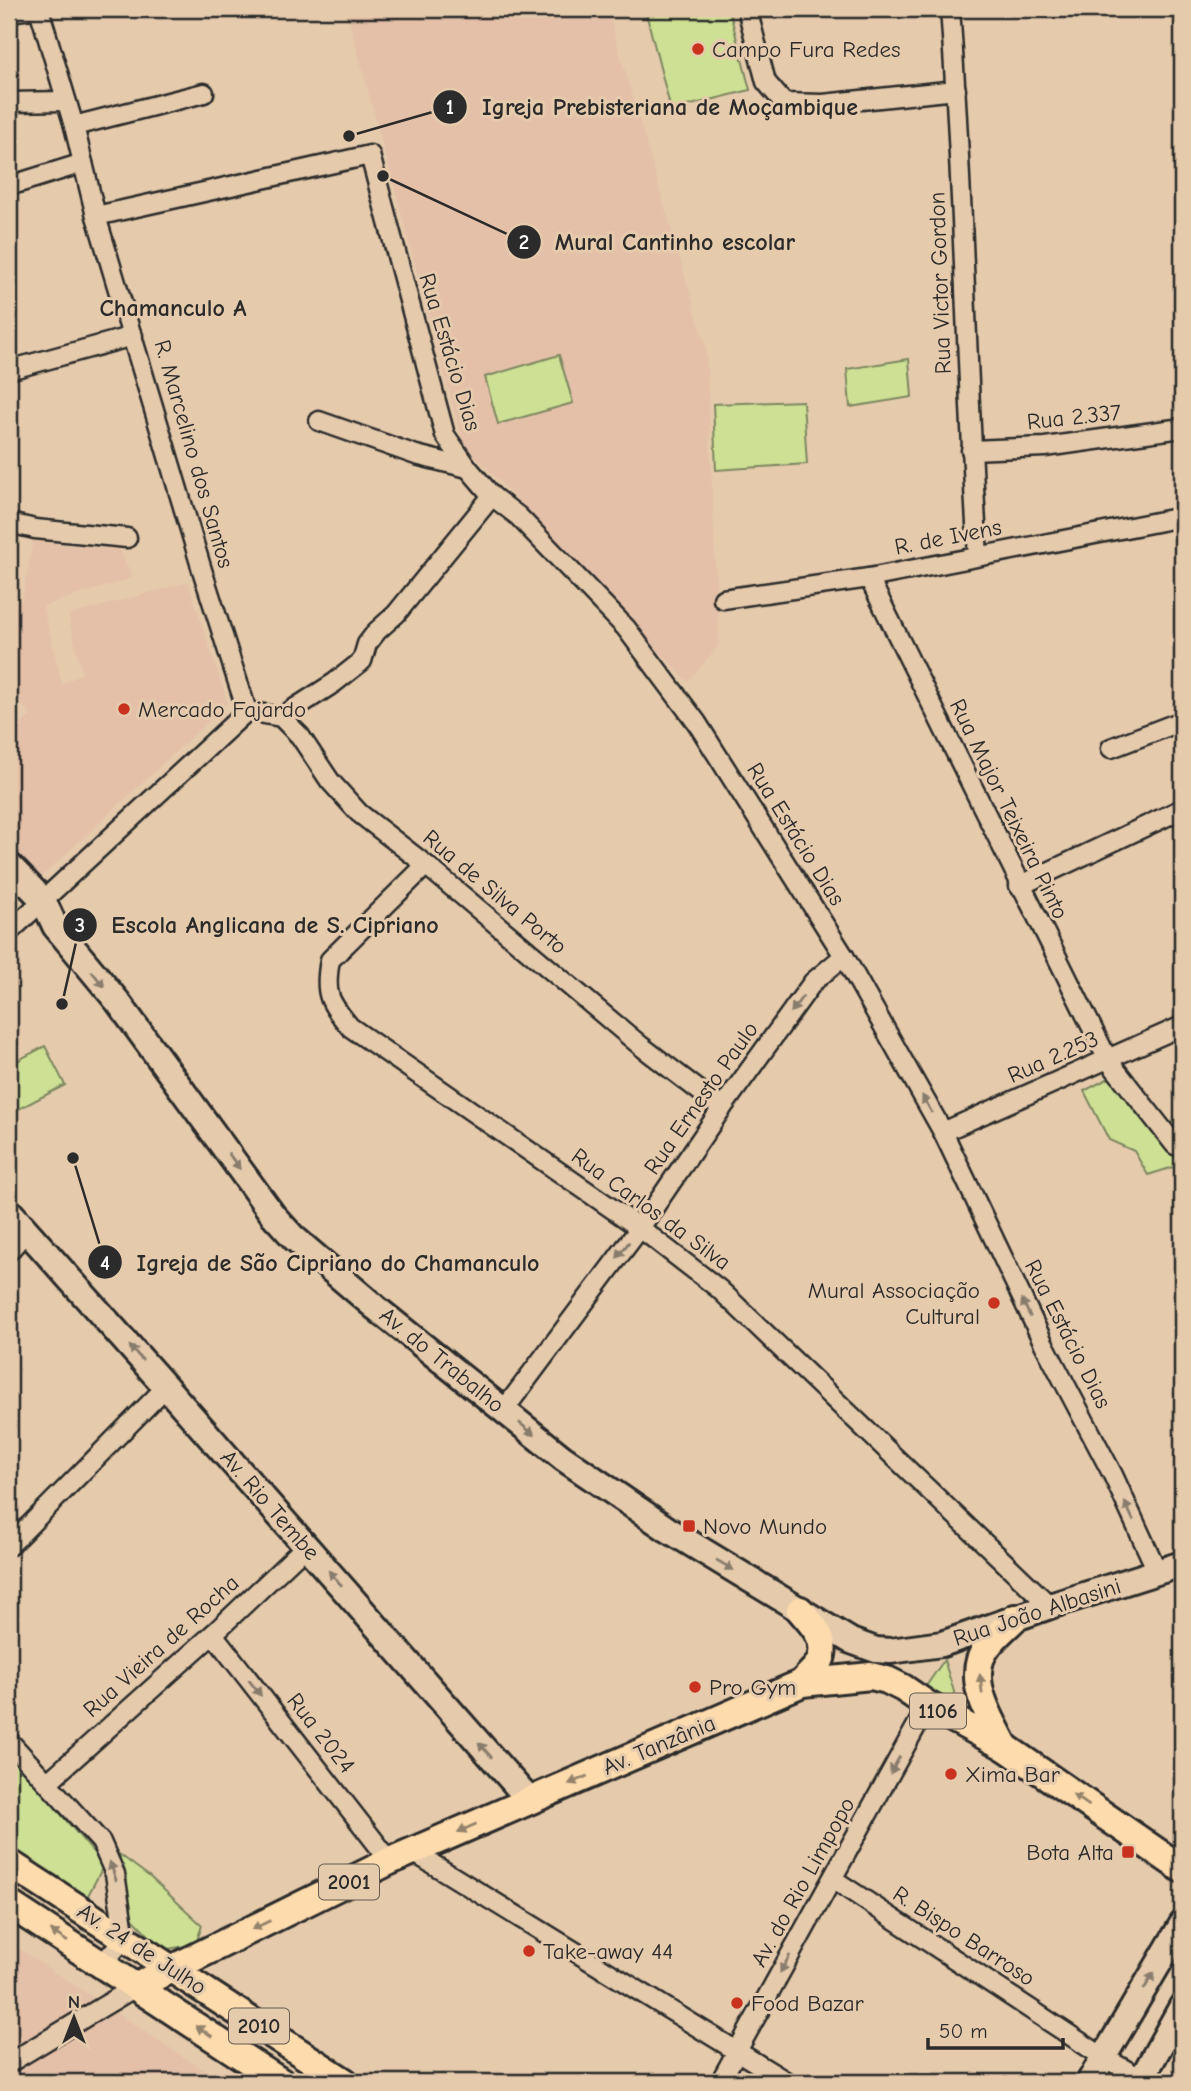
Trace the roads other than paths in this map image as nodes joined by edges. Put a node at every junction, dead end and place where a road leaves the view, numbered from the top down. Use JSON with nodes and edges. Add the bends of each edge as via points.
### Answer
{"nodes":[{"id":1,"x":32,"y":9,"type":"edge"},
{"id":2,"x":38,"y":9,"type":"edge"},
{"id":3,"x":747,"y":9,"type":"edge"},
{"id":4,"x":950,"y":9,"type":"edge"},
{"id":5,"x":9,"y":12,"type":"edge"},
{"id":6,"x":956,"y":90,"type":"junction"},
{"id":7,"x":204,"y":93,"type":"dead end"},
{"id":8,"x":66,"y":101,"type":"junction"},
{"id":9,"x":9,"y":102,"type":"edge"},
{"id":10,"x":74,"y":126,"type":"junction"},
{"id":11,"x":83,"y":163,"type":"junction"},
{"id":12,"x":9,"y":186,"type":"edge"},
{"id":13,"x":96,"y":216,"type":"junction"},
{"id":14,"x":133,"y":336,"type":"junction"},
{"id":15,"x":9,"y":370,"type":"edge"},
{"id":16,"x":319,"y":421,"type":"dead end"},
{"id":17,"x":1182,"y":428,"type":"edge"},
{"id":18,"x":971,"y":450,"type":"junction"},
{"id":19,"x":468,"y":468,"type":"junction"},
{"id":20,"x":492,"y":496,"type":"junction"},
{"id":21,"x":1182,"y":517,"type":"edge"},
{"id":22,"x":9,"y":523,"type":"edge"},
{"id":23,"x":127,"y":538,"type":"dead end"},
{"id":24,"x":978,"y":555,"type":"junction"},
{"id":25,"x":869,"y":578,"type":"junction"},
{"id":26,"x":723,"y":599,"type":"dead end"},
{"id":27,"x":247,"y":711,"type":"junction"},
{"id":28,"x":282,"y":717,"type":"junction"},
{"id":29,"x":1182,"y":721,"type":"edge"},
{"id":30,"x":1111,"y":748,"type":"dead end"},
{"id":31,"x":1182,"y":809,"type":"edge"},
{"id":32,"x":9,"y":865,"type":"edge"},
{"id":33,"x":426,"y":865,"type":"junction"},
{"id":34,"x":1019,"y":886,"type":"junction"},
{"id":35,"x":43,"y":900,"type":"junction"},
{"id":36,"x":9,"y":932,"type":"edge"},
{"id":37,"x":844,"y":956,"type":"junction"},
{"id":38,"x":1182,"y":1027,"type":"edge"},
{"id":39,"x":1108,"y":1060,"type":"junction"},
{"id":40,"x":722,"y":1108,"type":"junction"},
{"id":41,"x":943,"y":1132,"type":"junction"},
{"id":42,"x":1182,"y":1148,"type":"edge"},
{"id":43,"x":9,"y":1211,"type":"edge"},
{"id":44,"x":640,"y":1228,"type":"junction"},
{"id":45,"x":26,"y":1232,"type":"junction"},
{"id":46,"x":9,"y":1251,"type":"edge"},
{"id":47,"x":166,"y":1387,"type":"junction"},
{"id":48,"x":504,"y":1410,"type":"junction"},
{"id":49,"x":9,"y":1546,"type":"edge"},
{"id":50,"x":306,"y":1546,"type":"junction"},
{"id":51,"x":1182,"y":1564,"type":"edge"},
{"id":52,"x":1158,"y":1573,"type":"junction"},
{"id":53,"x":1050,"y":1606,"type":"junction"},
{"id":54,"x":800,"y":1610,"type":"junction"},
{"id":55,"x":1015,"y":1618,"type":"junction"},
{"id":56,"x":213,"y":1634,"type":"junction"},
{"id":57,"x":890,"y":1651,"type":"joint"},
{"id":58,"x":871,"y":1676,"type":"joint"},
{"id":59,"x":802,"y":1683,"type":"junction"},
{"id":60,"x":928,"y":1705,"type":"junction"},
{"id":61,"x":9,"y":1741,"type":"edge"},
{"id":62,"x":1005,"y":1748,"type":"junction"},
{"id":63,"x":48,"y":1782,"type":"junction"},
{"id":64,"x":530,"y":1801,"type":"junction"},
{"id":65,"x":402,"y":1857,"type":"junction"},
{"id":66,"x":1176,"y":1859,"type":"edge"},
{"id":67,"x":9,"y":1863,"type":"edge"},
{"id":68,"x":833,"y":1879,"type":"junction"},
{"id":69,"x":9,"y":1904,"type":"edge"},
{"id":70,"x":1182,"y":1924,"type":"edge"},
{"id":71,"x":125,"y":1938,"type":"junction"},
{"id":72,"x":102,"y":1964,"type":"junction"},
{"id":73,"x":172,"y":1969,"type":"junction"},
{"id":74,"x":137,"y":1986,"type":"junction"},
{"id":75,"x":1182,"y":2006,"type":"edge"},
{"id":76,"x":737,"y":2052,"type":"junction"},
{"id":77,"x":1104,"y":2057,"type":"junction"},
{"id":78,"x":9,"y":2063,"type":"edge"},
{"id":79,"x":1141,"y":2081,"type":"edge"},
{"id":80,"x":281,"y":2082,"type":"edge"},
{"id":81,"x":345,"y":2082,"type":"edge"},
{"id":82,"x":720,"y":2082,"type":"edge"},
{"id":83,"x":787,"y":2082,"type":"edge"},
{"id":84,"x":1089,"y":2082,"type":"edge"}],
"edges":[{"from":1,"to":5,"type":"street"},
{"from":2,"to":8,"type":"street","name":"R. Marcelino dos Santos"},
{"from":3,"to":6,"type":"street","via":[[766,82],[784,103],[823,104]]},
{"from":4,"to":6,"type":"street","name":"Rua Victor Gordon"},
{"from":6,"to":18,"type":"street","name":"Rua Victor Gordon"},
{"from":7,"to":10,"type":"street"},
{"from":8,"to":9,"type":"street"},
{"from":8,"to":10,"type":"street","name":"R. Marcelino dos Santos"},
{"from":10,"to":11,"type":"street","name":"R. Marcelino dos Santos"},
{"from":11,"to":12,"type":"street"},
{"from":11,"to":13,"type":"street","name":"R. Marcelino dos Santos"},
{"from":13,"to":14,"type":"street","name":"R. Marcelino dos Santos"},
{"from":13,"to":19,"type":"street","name":"Rua Estácio Dias","via":[[370,155],[444,435]]},
{"from":14,"to":15,"type":"street"},
{"from":14,"to":27,"type":"street","name":"R. Marcelino dos Santos"},
{"from":16,"to":19,"type":"street"},
{"from":17,"to":18,"type":"street","name":"Rua 2.337","via":[[1045,447]]},
{"from":18,"to":24,"type":"street","name":"Rua Victor Gordon"},
{"from":19,"to":20,"type":"street","name":"Rua Estácio Dias"},
{"from":20,"to":28,"type":"street","via":[[377,631],[358,666]]},
{"from":20,"to":37,"type":"street","name":"Rua Estácio Dias","via":[[626,628],[697,723]]},
{"from":21,"to":24,"type":"street","name":"R. de Ivens"},
{"from":22,"to":23,"type":"street"},
{"from":24,"to":25,"type":"street","name":"R. de Ivens"},
{"from":25,"to":26,"type":"street","name":"R. de Ivens"},
{"from":25,"to":34,"type":"street","name":"Rua Major Teixeira Pinto"},
{"from":27,"to":28,"type":"street"},
{"from":27,"to":35,"type":"street"},
{"from":28,"to":33,"type":"street","name":"Rua de Silva Porto","via":[[359,813]]},
{"from":29,"to":30,"type":"street"},
{"from":31,"to":34,"type":"street"},
{"from":32,"to":35,"type":"main road","name":"Av. do Trabalho"},
{"from":33,"to":40,"type":"street","name":"Rua de Silva Porto"},
{"from":33,"to":44,"type":"street","name":"Rua Carlos da Silva","via":[[330,960],[328,997],[350,1027]]},
{"from":34,"to":39,"type":"street","name":"Rua Major Teixeira Pinto"},
{"from":35,"to":36,"type":"street"},
{"from":35,"to":48,"type":"main road","name":"Av. do Trabalho","one_way":true,"via":[[55,926],[118,1002],[273,1215],[294,1238]]},
{"from":37,"to":40,"type":"street","name":"Rua Ernesto Paulo","one_way":true,"via":[[813,982]]},
{"from":41,"to":37,"type":"street","name":"Rua Estácio Dias","one_way":true},
{"from":38,"to":39,"type":"street","name":"Rua 2.253"},
{"from":39,"to":41,"type":"street","name":"Rua 2.253"},
{"from":39,"to":42,"type":"street","name":"Rua Major Teixeira Pinto"},
{"from":40,"to":44,"type":"street","name":"Rua Ernesto Paulo"},
{"from":52,"to":41,"type":"street","name":"Rua Estácio Dias","one_way":true},
{"from":43,"to":45,"type":"main road","name":"Av. Rio Tembe"},
{"from":44,"to":48,"type":"street","name":"Rua Ernesto Paulo","one_way":true},
{"from":44,"to":53,"type":"street","name":"Rua Carlos da Silva","via":[[719,1289]]},
{"from":45,"to":46,"type":"street"},
{"from":47,"to":45,"type":"main road","name":"Av. Rio Tembe","one_way":true},
{"from":47,"to":49,"type":"street"},
{"from":47,"to":50,"type":"main road","name":"Av. Rio Tembe"},
{"from":48,"to":54,"type":"main road","name":"Av. do Trabalho","one_way":true,"via":[[563,1458],[667,1529]]},
{"from":50,"to":56,"type":"street","name":"Rua Vieira de Rocha"},
{"from":64,"to":50,"type":"main road","name":"Av. Rio Tembe","one_way":true},
{"from":51,"to":52,"type":"main road","name":"Rua João Albasini"},
{"from":52,"to":53,"type":"main road","name":"Rua João Albasini"},
{"from":53,"to":55,"type":"main road","name":"Rua João Albasini"},
{"from":54,"to":57,"type":"main road","name":"Av. do Trabalho","via":[[858,1644]]},
{"from":54,"to":59,"type":"main road","via":[[820,1632],[822,1645],[821,1660]]},
{"from":55,"to":57,"type":"main road","name":"Rua João Albasini","via":[[942,1644]]},
{"from":62,"to":55,"type":"main road","one_way":true,"via":[[985,1706],[979,1684],[980,1660]]},
{"from":56,"to":63,"type":"street","name":"Rua Vieira de Rocha"},
{"from":56,"to":65,"type":"street","name":"Rua 2024","one_way":true},
{"from":58,"to":59,"type":"main road","name":"Av. Tanzânia","number":"2001"},
{"from":58,"to":60,"type":"main road","number":"1106","via":[[903,1688]]},
{"from":59,"to":64,"type":"main road","name":"Av. Tanzânia","number":"2001","one_way":true},
{"from":60,"to":62,"type":"main road","number":"1106"},
{"from":60,"to":68,"type":"street","name":"Av. do Rio Limpopo","one_way":true},
{"from":61,"to":63,"type":"street"},
{"from":66,"to":62,"type":"main road","number":"1106","one_way":true},
{"from":71,"to":63,"type":"street","one_way":true,"via":[[116,1874],[101,1842]]},
{"from":64,"to":65,"type":"main road","number":"2001","one_way":true},
{"from":65,"to":73,"type":"main road","number":"2001","one_way":true},
{"from":65,"to":76,"type":"street"},
{"from":67,"to":71,"type":"main road","name":"Av. 24 de Julho","number":"2010"},
{"from":68,"to":76,"type":"street","name":"Av. do Rio Limpopo","one_way":true},
{"from":68,"to":77,"type":"street","name":"R. Bispo Barroso"},
{"from":72,"to":69,"type":"main road","name":"Av. 24 de Julho","one_way":true},
{"from":77,"to":70,"type":"main road","one_way":true},
{"from":71,"to":72,"type":"street"},
{"from":71,"to":73,"type":"main road","name":"Av. 24 de Julho","number":"2010"},
{"from":72,"to":74,"type":"main road","name":"Av. 24 de Julho"},
{"from":73,"to":74,"type":"main road"},
{"from":73,"to":81,"type":"main road","name":"Av. 24 de Julho","number":"2010"},
{"from":74,"to":78,"type":"street"},
{"from":80,"to":74,"type":"main road","name":"Av. 24 de Julho","one_way":true},
{"from":75,"to":79,"type":"main road"},
{"from":76,"to":82,"type":"street","name":"Av. do Rio Limpopo"},
{"from":76,"to":83,"type":"street"},
{"from":77,"to":79,"type":"street","name":"R. Bispo Barroso"},
{"from":77,"to":84,"type":"main road"}]}
